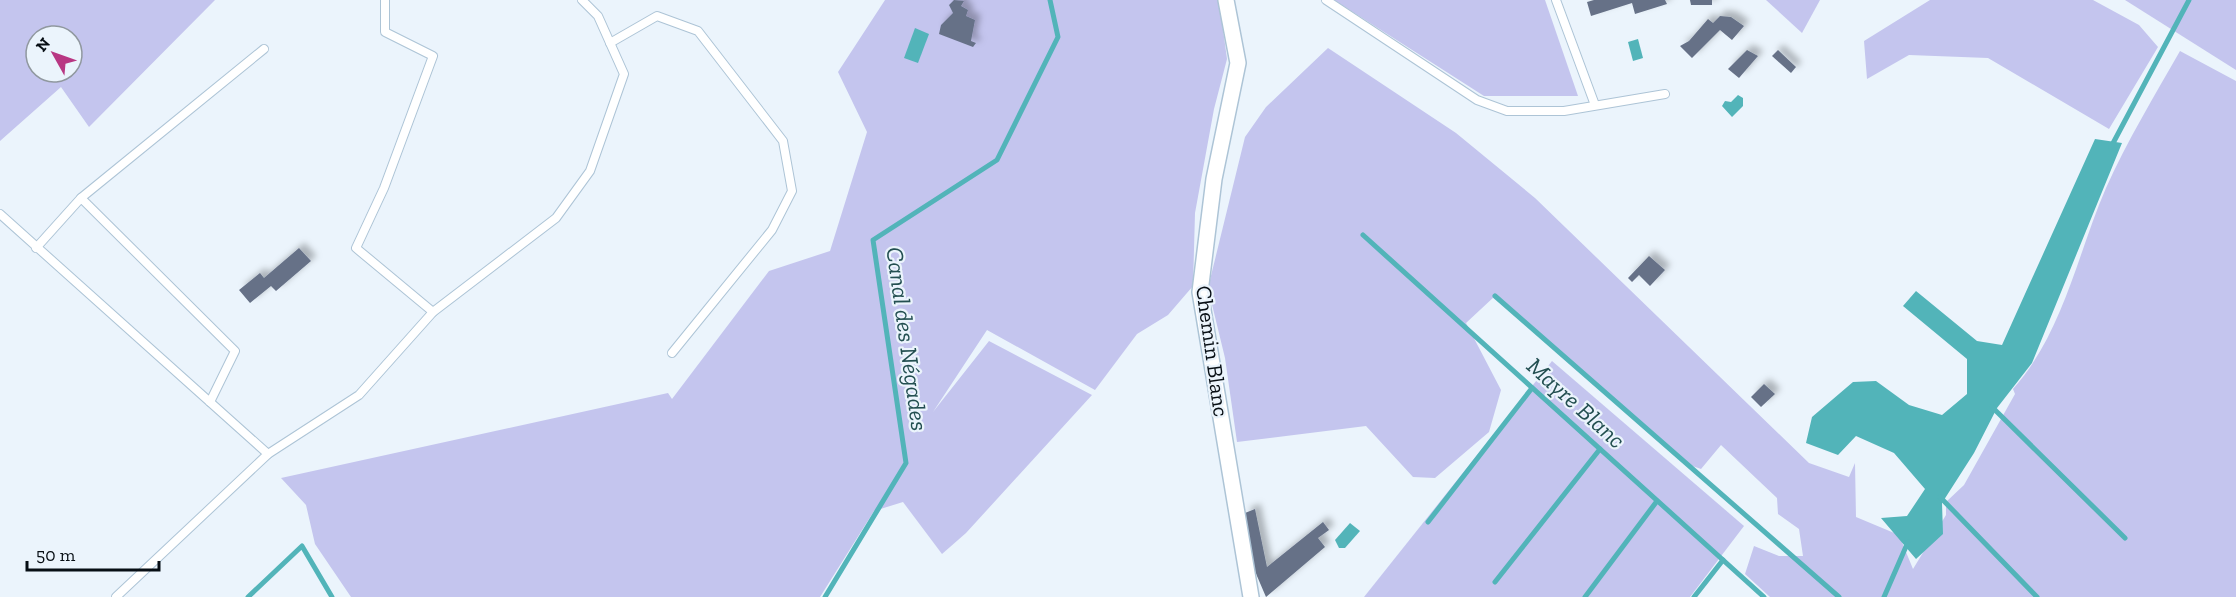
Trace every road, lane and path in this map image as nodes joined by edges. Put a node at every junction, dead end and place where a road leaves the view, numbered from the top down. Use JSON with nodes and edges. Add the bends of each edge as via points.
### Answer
{"nodes":[{"id":1,"x":385,"y":0,"type":"edge"},
{"id":2,"x":582,"y":0,"type":"edge"},
{"id":3,"x":1226,"y":0,"type":"edge"},
{"id":4,"x":1326,"y":0,"type":"edge"},
{"id":5,"x":1556,"y":0,"type":"edge"},
{"id":6,"x":610,"y":43,"type":"junction"},
{"id":7,"x":264,"y":49,"type":"dead end"},
{"id":8,"x":1665,"y":94,"type":"dead end"},
{"id":9,"x":1595,"y":105,"type":"junction"},
{"id":10,"x":81,"y":198,"type":"junction"},
{"id":11,"x":0,"y":214,"type":"edge"},
{"id":12,"x":36,"y":248,"type":"junction"},
{"id":13,"x":433,"y":312,"type":"junction"},
{"id":14,"x":672,"y":353,"type":"dead end"},
{"id":15,"x":210,"y":402,"type":"junction"},
{"id":16,"x":268,"y":454,"type":"junction"},
{"id":17,"x":116,"y":597,"type":"edge"},
{"id":18,"x":1251,"y":597,"type":"edge"}],
"edges":[{"from":1,"to":13,"type":"lane","via":[[384,32],[433,56],[384,188],[356,248]]},
{"from":2,"to":6,"type":"lane","via":[[598,15]]},
{"from":3,"to":18,"type":"street","name":"Chemin Blanc","via":[[1238,63],[1214,179],[1200,292]]},
{"from":4,"to":9,"type":"lane","via":[[1477,100],[1507,111],[1564,111]]},
{"from":5,"to":9,"type":"lane"},
{"from":6,"to":13,"type":"lane","via":[[624,74],[590,171],[556,218]]},
{"from":6,"to":14,"type":"lane","via":[[657,16],[698,31],[783,141],[792,191],[772,230]]},
{"from":7,"to":10,"type":"lane"},
{"from":8,"to":9,"type":"lane"},
{"from":10,"to":12,"type":"lane"},
{"from":10,"to":15,"type":"lane","via":[[235,351]]},
{"from":11,"to":12,"type":"lane"},
{"from":12,"to":15,"type":"lane"},
{"from":13,"to":16,"type":"lane","via":[[359,394]]},
{"from":15,"to":16,"type":"lane"},
{"from":16,"to":17,"type":"lane"}]}
